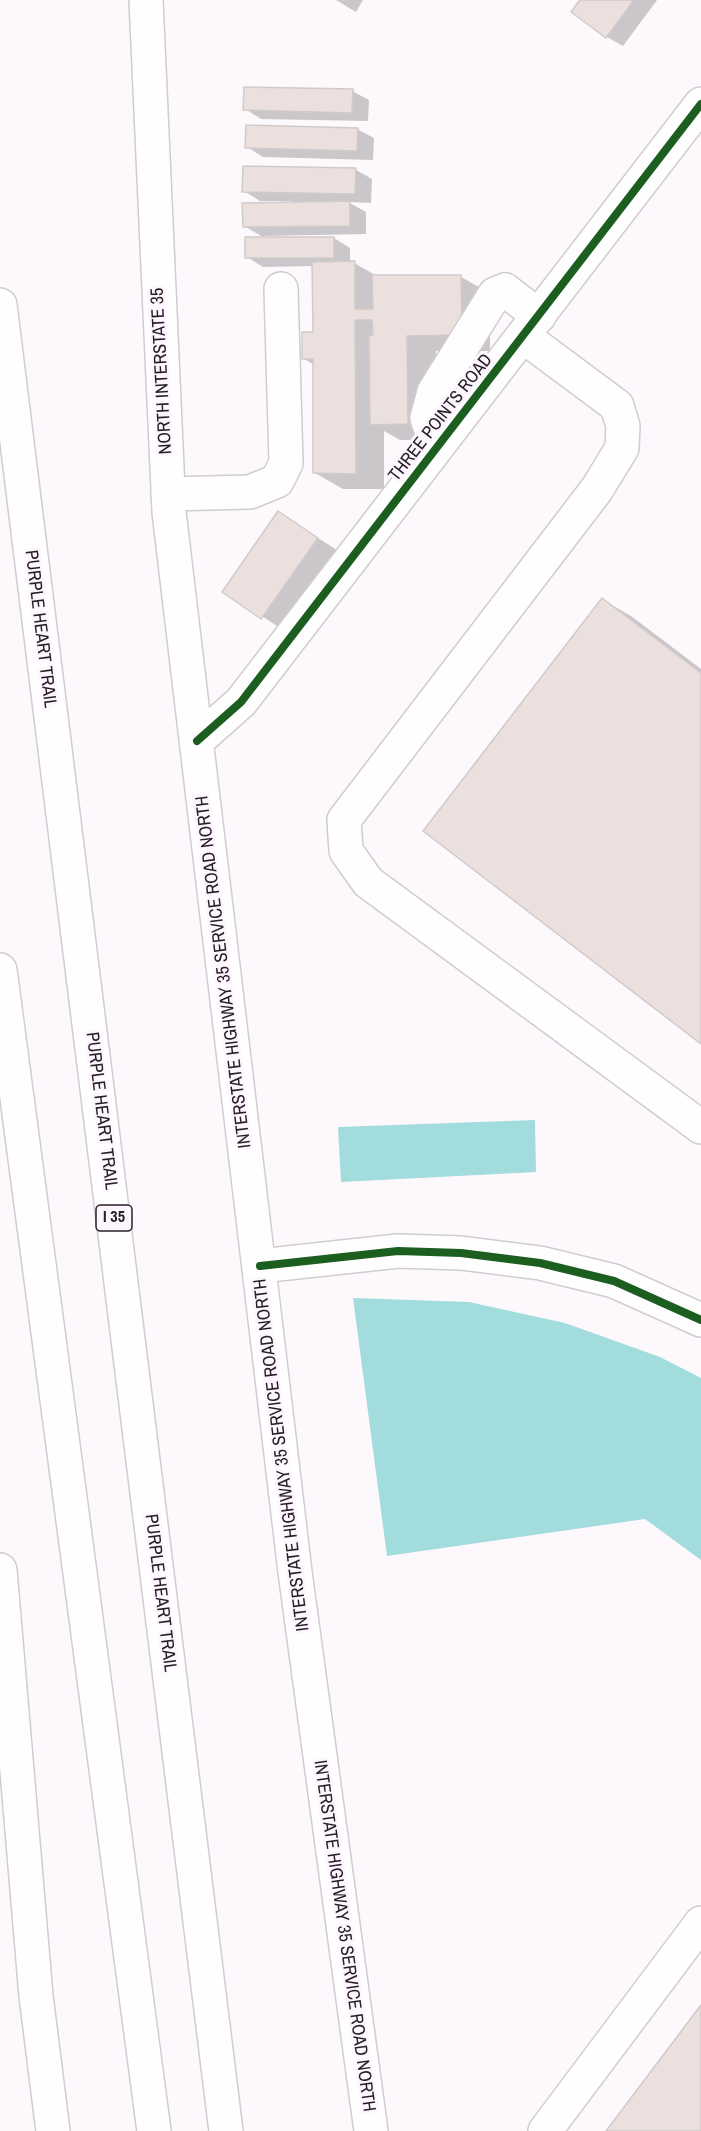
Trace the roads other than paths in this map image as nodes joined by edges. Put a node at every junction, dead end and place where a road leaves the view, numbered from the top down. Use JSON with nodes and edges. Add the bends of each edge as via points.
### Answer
{"nodes":[{"id":1,"x":146,"y":0,"type":"edge"},
{"id":2,"x":701,"y":104,"type":"edge"},
{"id":3,"x":281,"y":289,"type":"dead end"},
{"id":4,"x":0,"y":305,"type":"edge"},
{"id":5,"x":531,"y":326,"type":"junction"},
{"id":6,"x":437,"y":447,"type":"junction"},
{"id":7,"x":168,"y":494,"type":"junction"},
{"id":8,"x":197,"y":741,"type":"junction"},
{"id":9,"x":0,"y":970,"type":"edge"},
{"id":10,"x":701,"y":1127,"type":"edge"},
{"id":11,"x":260,"y":1266,"type":"junction"},
{"id":12,"x":701,"y":1320,"type":"edge"},
{"id":13,"x":0,"y":1570,"type":"edge"},
{"id":14,"x":701,"y":1923,"type":"edge"},
{"id":15,"x":53,"y":2131,"type":"edge"},
{"id":16,"x":154,"y":2131,"type":"edge"},
{"id":17,"x":226,"y":2131,"type":"edge"},
{"id":18,"x":370,"y":2131,"type":"edge"},
{"id":19,"x":545,"y":2131,"type":"edge"}],
"edges":[{"from":1,"to":7,"type":"main road","name":"NORTH INTERSTATE 35"},
{"from":2,"to":5,"type":"main road","name":"THREE POINTS ROAD"},
{"from":3,"to":7,"type":"main road","via":[[286,463],[277,481],[250,492]]},
{"from":4,"to":17,"type":"main road","name":"PURPLE HEART TRAIL","number":"I 35"},
{"from":5,"to":6,"type":"main road","name":"THREE POINTS ROAD"},
{"from":5,"to":6,"type":"main road","via":[[505,290],[495,294],[434,392],[427,418]]},
{"from":5,"to":10,"type":"main road","via":[[617,406],[623,426],[622,448],[597,489],[344,820],[346,851],[368,882]]},
{"from":6,"to":8,"type":"main road","name":"THREE POINTS ROAD","via":[[241,702]]},
{"from":7,"to":8,"type":"main road","name":"NORTH INTERSTATE 35"},
{"from":8,"to":11,"type":"main road","name":"INTERSTATE HIGHWAY 35 SERVICE ROAD NORTH"},
{"from":9,"to":16,"type":"main road"},
{"from":11,"to":12,"type":"main road","via":[[398,1251],[461,1253],[540,1263],[614,1281]]},
{"from":11,"to":18,"type":"main road","name":"INTERSTATE HIGHWAY 35 SERVICE ROAD NORTH","via":[[295,1572]]},
{"from":13,"to":15,"type":"main road","via":[[36,1996]]},
{"from":14,"to":19,"type":"main road"}]}
